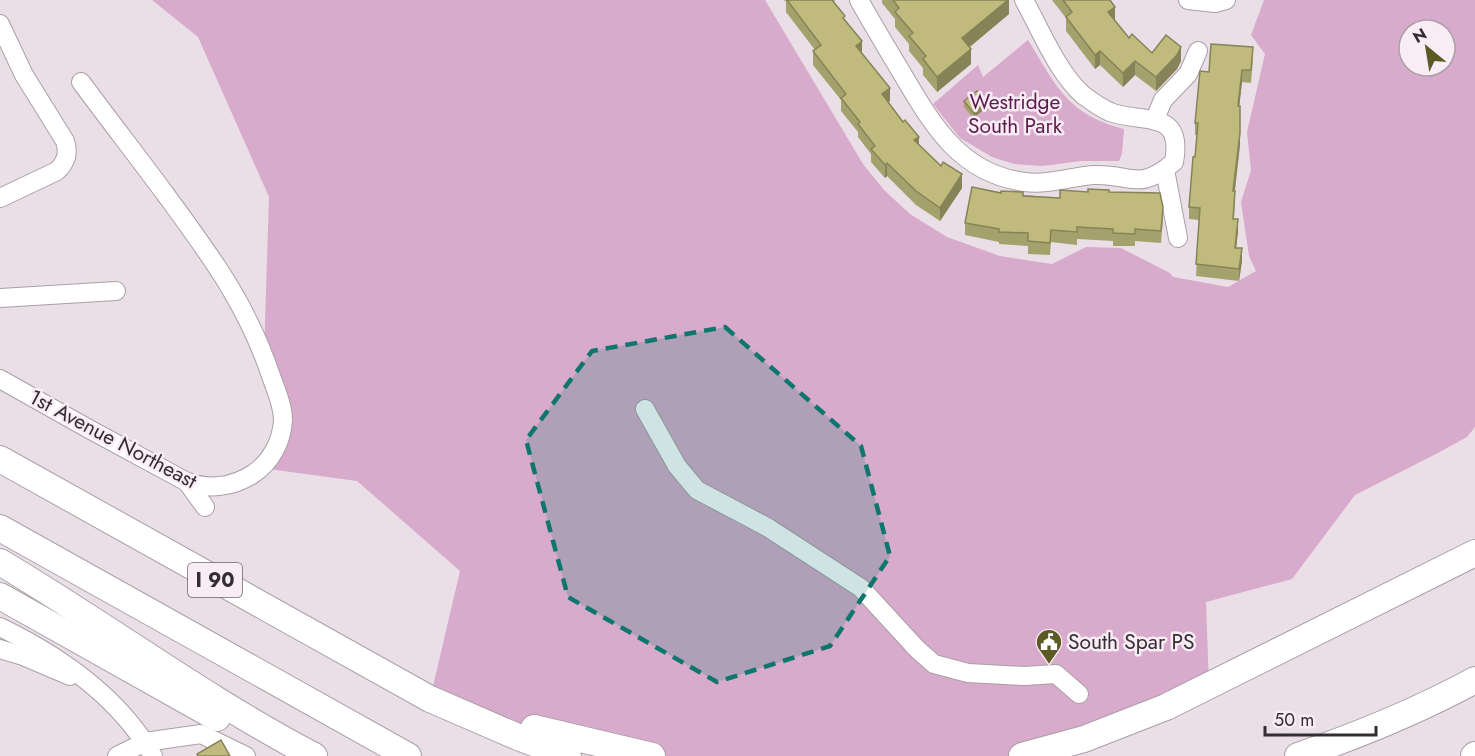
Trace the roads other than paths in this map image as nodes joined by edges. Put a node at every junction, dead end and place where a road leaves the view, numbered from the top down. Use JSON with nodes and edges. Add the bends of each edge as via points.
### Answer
{"nodes":[{"id":1,"x":859,"y":0,"type":"edge"},
{"id":2,"x":1024,"y":0,"type":"edge"},
{"id":3,"x":1188,"y":0,"type":"edge"},
{"id":4,"x":1226,"y":0,"type":"edge"},
{"id":5,"x":0,"y":24,"type":"edge"},
{"id":6,"x":1198,"y":51,"type":"dead end"},
{"id":7,"x":81,"y":82,"type":"dead end"},
{"id":8,"x":1155,"y":119,"type":"junction"},
{"id":9,"x":1165,"y":170,"type":"junction"},
{"id":10,"x":0,"y":198,"type":"edge"},
{"id":11,"x":1178,"y":238,"type":"dead end"},
{"id":12,"x":116,"y":291,"type":"dead end"},
{"id":13,"x":0,"y":298,"type":"edge"},
{"id":14,"x":0,"y":379,"type":"edge"},
{"id":15,"x":645,"y":409,"type":"dead end"},
{"id":16,"x":0,"y":459,"type":"edge"},
{"id":17,"x":187,"y":482,"type":"junction"},
{"id":18,"x":205,"y":507,"type":"dead end"},
{"id":19,"x":0,"y":528,"type":"edge"},
{"id":20,"x":1475,"y":553,"type":"edge"},
{"id":21,"x":0,"y":562,"type":"edge"},
{"id":22,"x":1475,"y":567,"type":"edge"},
{"id":23,"x":0,"y":596,"type":"edge"},
{"id":24,"x":0,"y":627,"type":"edge"},
{"id":25,"x":0,"y":649,"type":"edge"},
{"id":26,"x":1475,"y":680,"type":"edge"},
{"id":27,"x":91,"y":686,"type":"junction"},
{"id":28,"x":1079,"y":694,"type":"dead end"},
{"id":29,"x":430,"y":699,"type":"junction"},
{"id":30,"x":149,"y":749,"type":"edge"},
{"id":31,"x":117,"y":756,"type":"edge"},
{"id":32,"x":246,"y":756,"type":"edge"},
{"id":33,"x":305,"y":756,"type":"edge"},
{"id":34,"x":314,"y":756,"type":"edge"},
{"id":35,"x":408,"y":756,"type":"edge"},
{"id":36,"x":568,"y":756,"type":"edge"},
{"id":37,"x":652,"y":756,"type":"edge"},
{"id":38,"x":1022,"y":756,"type":"edge"},
{"id":39,"x":1070,"y":756,"type":"edge"},
{"id":40,"x":1298,"y":756,"type":"edge"}],
"edges":[{"from":1,"to":9,"type":"street","via":[[930,122],[954,148],[984,170],[1035,182],[1095,175],[1134,180],[1154,178]]},
{"from":2,"to":8,"type":"street","via":[[1060,65],[1081,93],[1111,112]]},
{"from":3,"to":4,"type":"street"},
{"from":5,"to":10,"type":"street","via":[[67,153],[57,171]]},
{"from":6,"to":8,"type":"street","via":[[1188,74],[1163,100]]},
{"from":7,"to":17,"type":"street","name":"1st Avenue Northeast","via":[[222,272],[243,308],[278,396],[283,418],[281,433],[261,468],[250,476],[215,487]]},
{"from":8,"to":9,"type":"street","via":[[1171,130],[1177,145],[1174,162]]},
{"from":9,"to":11,"type":"street"},
{"from":12,"to":13,"type":"street"},
{"from":14,"to":17,"type":"street","name":"1st Avenue Northeast"},
{"from":15,"to":28,"type":"street","via":[[677,466],[697,490],[767,527],[861,588],[934,664],[968,673],[1056,674]]},
{"from":16,"to":29,"type":"highway","number":"I 90"},
{"from":17,"to":18,"type":"street"},
{"from":19,"to":35,"type":"highway"},
{"from":20,"to":38,"type":"highway","via":[[1166,706],[1084,739]]},
{"from":21,"to":34,"type":"highway","via":[[246,718]]},
{"from":22,"to":39,"type":"highway","via":[[1195,708]]},
{"from":23,"to":33,"type":"highway","via":[[212,716]]},
{"from":24,"to":27,"type":"street","via":[[51,653]]},
{"from":25,"to":27,"type":"street"},
{"from":26,"to":40,"type":"highway","via":[[1412,712]]},
{"from":27,"to":30,"type":"street","via":[[122,712]]},
{"from":29,"to":36,"type":"highway","number":"I 90"},
{"from":29,"to":37,"type":"highway","via":[[554,734]]},
{"from":30,"to":31,"type":"street"},
{"from":30,"to":32,"type":"street","via":[[201,734]]}]}
